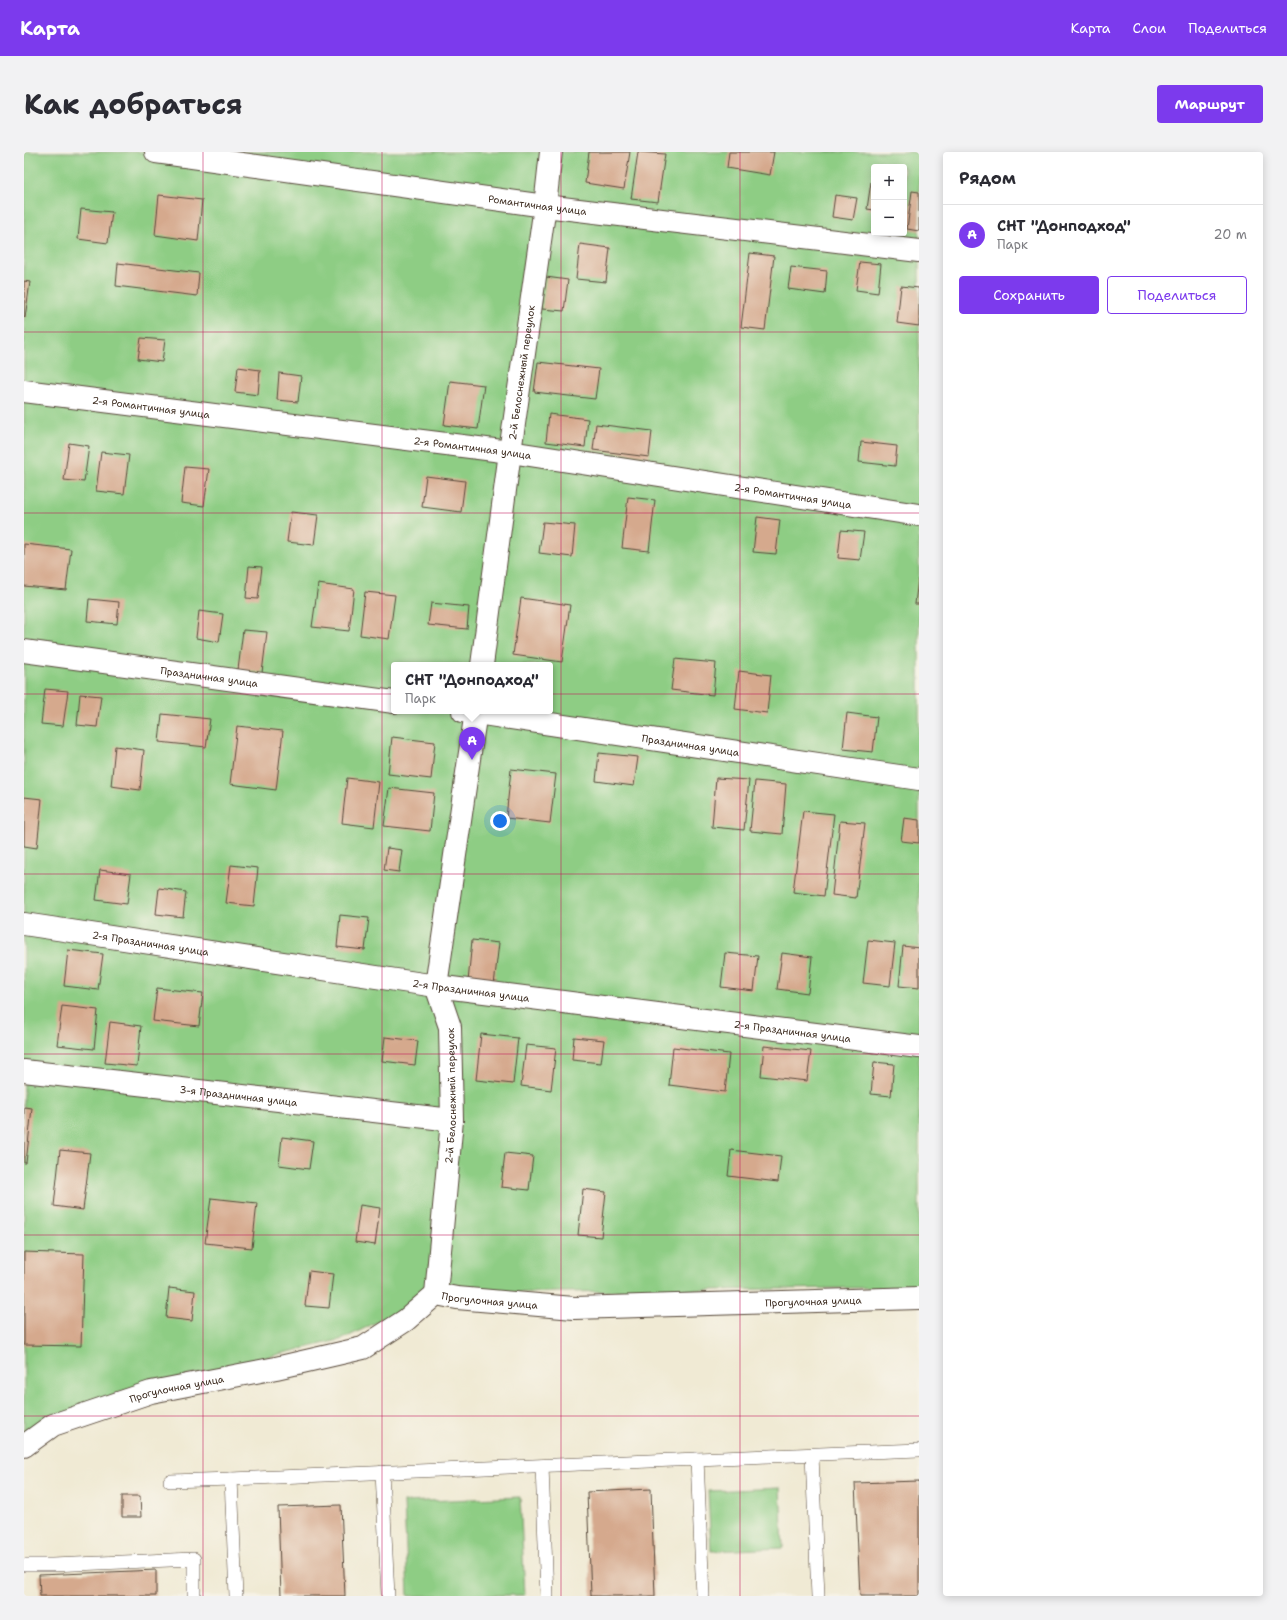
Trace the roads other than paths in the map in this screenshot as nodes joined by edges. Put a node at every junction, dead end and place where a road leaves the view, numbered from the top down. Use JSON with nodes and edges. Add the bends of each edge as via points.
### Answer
{"nodes":[{"id":1,"x":156,"y":152,"type":"edge"},
{"id":2,"x":551,"y":152,"type":"edge"},
{"id":3,"x":545,"y":206,"type":"junction"},
{"id":4,"x":919,"y":251,"type":"edge"},
{"id":5,"x":24,"y":391,"type":"edge"},
{"id":6,"x":510,"y":452,"type":"junction"},
{"id":7,"x":919,"y":516,"type":"edge"},
{"id":8,"x":24,"y":651,"type":"edge"},
{"id":9,"x":482,"y":662,"type":"edge"},
{"id":10,"x":391,"y":702,"type":"edge"},
{"id":11,"x":471,"y":714,"type":"edge"},
{"id":12,"x":484,"y":714,"type":"edge"},
{"id":13,"x":919,"y":779,"type":"edge"},
{"id":14,"x":24,"y":924,"type":"edge"},
{"id":15,"x":436,"y":986,"type":"junction"},
{"id":16,"x":919,"y":1047,"type":"edge"},
{"id":17,"x":24,"y":1071,"type":"edge"},
{"id":18,"x":452,"y":1120,"type":"junction"},
{"id":19,"x":436,"y":1294,"type":"junction"},
{"id":20,"x":919,"y":1298,"type":"edge"},
{"id":21,"x":24,"y":1446,"type":"edge"},
{"id":22,"x":919,"y":1450,"type":"edge"},
{"id":23,"x":812,"y":1454,"type":"junction"},
{"id":24,"x":697,"y":1459,"type":"junction"},
{"id":25,"x":542,"y":1466,"type":"junction"},
{"id":26,"x":382,"y":1472,"type":"junction"},
{"id":27,"x":231,"y":1479,"type":"junction"},
{"id":28,"x":170,"y":1481,"type":"dead end"},
{"id":29,"x":24,"y":1565,"type":"edge"},
{"id":30,"x":194,"y":1596,"type":"edge"},
{"id":31,"x":236,"y":1596,"type":"edge"},
{"id":32,"x":388,"y":1596,"type":"edge"},
{"id":33,"x":547,"y":1596,"type":"edge"},
{"id":34,"x":703,"y":1596,"type":"edge"},
{"id":35,"x":818,"y":1596,"type":"edge"}],
"edges":[{"from":1,"to":3,"type":"street","name":"Романтичная улица"},
{"from":2,"to":3,"type":"street","name":"2-й Белоснежный переулок"},
{"from":3,"to":4,"type":"street","name":"Романтичная улица"},
{"from":3,"to":6,"type":"street","name":"2-й Белоснежный переулок"},
{"from":5,"to":6,"type":"street","name":"2-я Романтичная улица"},
{"from":6,"to":7,"type":"street","name":"2-я Романтичная улица"},
{"from":6,"to":9,"type":"street","name":"2-й Белоснежный переулок"},
{"from":8,"to":10,"type":"street","name":"Праздничная улица"},
{"from":11,"to":15,"type":"street","name":"2-й Белоснежный переулок"},
{"from":12,"to":13,"type":"street","name":"Праздничная улица"},
{"from":14,"to":15,"type":"street","name":"2-я Праздничная улица"},
{"from":15,"to":16,"type":"street","name":"2-я Праздничная улица"},
{"from":15,"to":18,"type":"street","name":"2-й Белоснежный переулок","via":[[450,1027]]},
{"from":17,"to":18,"type":"street","name":"3-я Праздничная улица"},
{"from":18,"to":19,"type":"street","name":"2-й Белоснежный переулок"},
{"from":19,"to":20,"type":"street","name":"Прогулочная улица","via":[[574,1308]]},
{"from":19,"to":21,"type":"street","name":"Прогулочная улица","via":[[406,1320],[363,1348],[151,1392],[53,1425]]},
{"from":22,"to":23,"type":"lane"},
{"from":23,"to":24,"type":"lane"},
{"from":23,"to":35,"type":"lane"},
{"from":24,"to":25,"type":"lane"},
{"from":24,"to":34,"type":"lane"},
{"from":25,"to":26,"type":"lane"},
{"from":25,"to":33,"type":"lane"},
{"from":26,"to":27,"type":"lane"},
{"from":26,"to":32,"type":"lane"},
{"from":27,"to":28,"type":"lane"},
{"from":27,"to":31,"type":"lane"},
{"from":29,"to":30,"type":"lane","via":[[194,1559]]}]}
